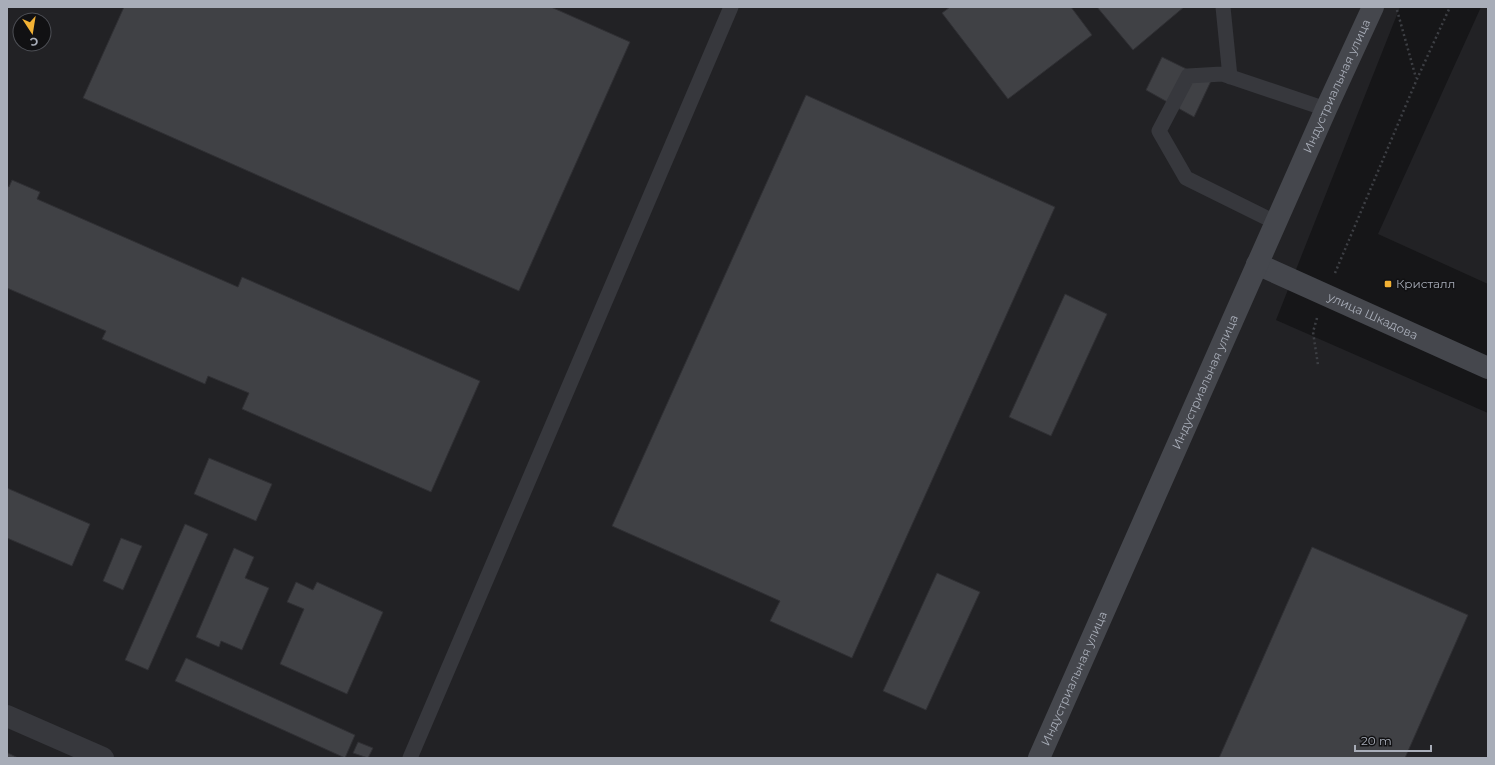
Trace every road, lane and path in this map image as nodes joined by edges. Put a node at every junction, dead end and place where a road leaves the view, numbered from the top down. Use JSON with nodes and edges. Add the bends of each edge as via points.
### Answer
{"nodes":[{"id":1,"x":731,"y":7,"type":"edge"},
{"id":2,"x":1224,"y":7,"type":"edge"},
{"id":3,"x":1373,"y":7,"type":"edge"},
{"id":4,"x":1396,"y":7,"type":"edge"},
{"id":5,"x":1450,"y":7,"type":"edge"},
{"id":6,"x":1230,"y":77,"type":"junction"},
{"id":7,"x":1417,"y":79,"type":"junction"},
{"id":8,"x":1326,"y":108,"type":"junction"},
{"id":9,"x":1276,"y":222,"type":"junction"},
{"id":10,"x":1257,"y":264,"type":"junction"},
{"id":11,"x":1325,"y":295,"type":"junction"},
{"id":12,"x":1318,"y":365,"type":"dead end"},
{"id":13,"x":1488,"y":368,"type":"edge"},
{"id":14,"x":7,"y":716,"type":"edge"},
{"id":15,"x":103,"y":758,"type":"edge"},
{"id":16,"x":410,"y":758,"type":"edge"},
{"id":17,"x":1038,"y":758,"type":"edge"}],
"edges":[{"from":1,"to":16,"type":"lane"},
{"from":2,"to":6,"type":"lane"},
{"from":3,"to":8,"type":"main road","name":"Индустриальная улица"},
{"from":4,"to":7,"type":"path"},
{"from":5,"to":7,"type":"path"},
{"from":6,"to":8,"type":"lane"},
{"from":6,"to":9,"type":"lane","via":[[1222,74],[1188,76],[1159,131],[1186,178]]},
{"from":7,"to":11,"type":"path"},
{"from":8,"to":9,"type":"main road","name":"Индустриальная улица"},
{"from":9,"to":10,"type":"main road","name":"Индустриальная улица"},
{"from":10,"to":11,"type":"main road","name":"улица Шкадова"},
{"from":10,"to":17,"type":"main road","name":"Индустриальная улица"},
{"from":11,"to":12,"type":"path","via":[[1312,332]]},
{"from":11,"to":13,"type":"main road","name":"улица Шкадова"},
{"from":14,"to":15,"type":"street"}]}
